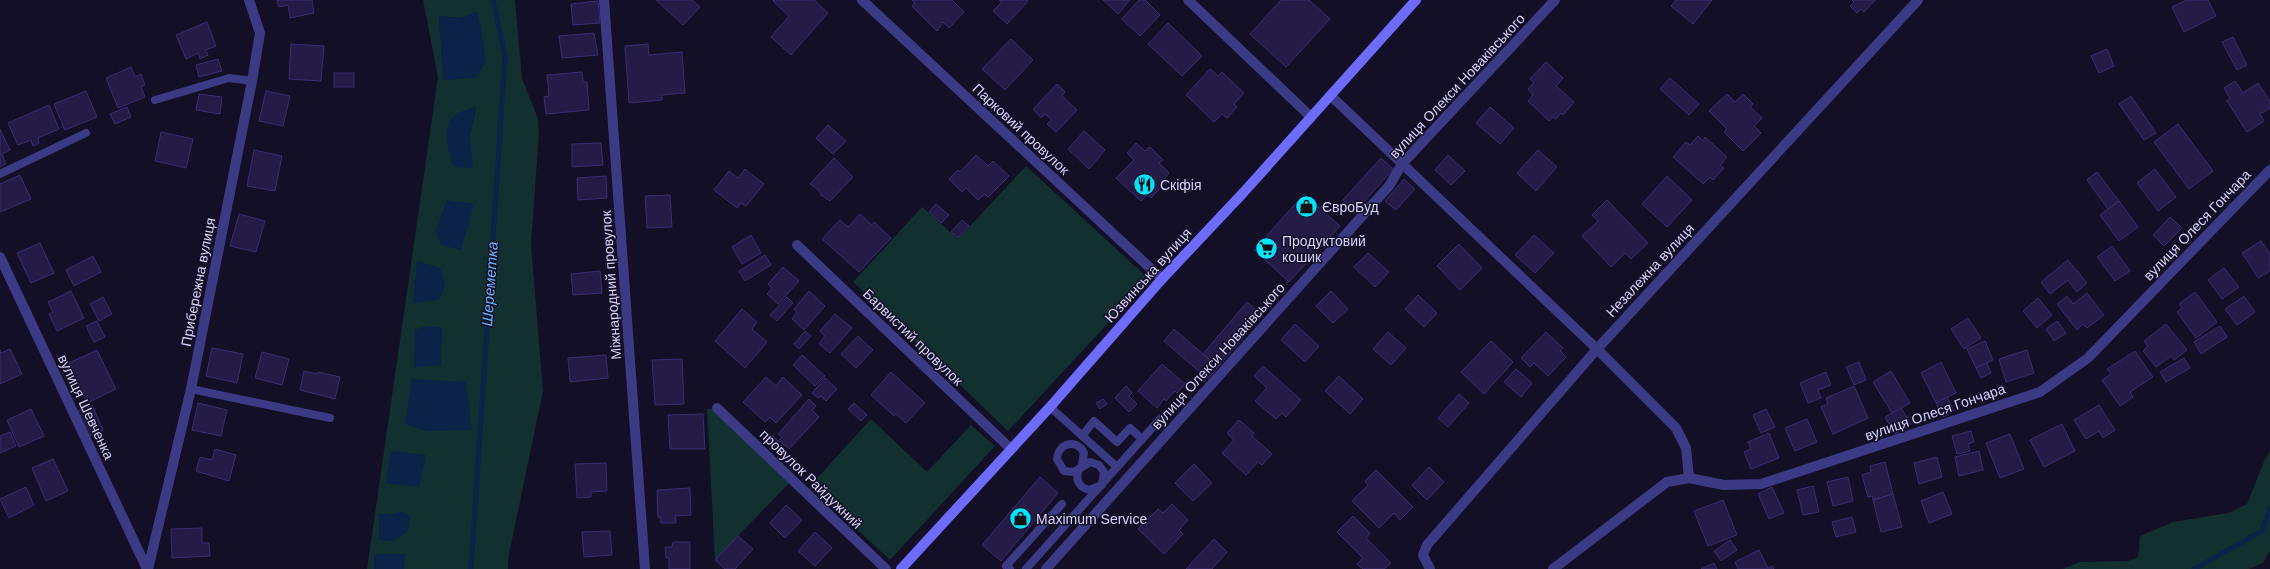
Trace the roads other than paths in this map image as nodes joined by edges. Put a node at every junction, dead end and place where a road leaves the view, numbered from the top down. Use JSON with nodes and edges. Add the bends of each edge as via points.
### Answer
{"nodes":[{"id":1,"x":249,"y":0,"type":"edge"},
{"id":2,"x":604,"y":0,"type":"edge"},
{"id":3,"x":862,"y":0,"type":"edge"},
{"id":4,"x":1188,"y":0,"type":"edge"},
{"id":5,"x":1416,"y":0,"type":"edge"},
{"id":6,"x":1555,"y":0,"type":"edge"},
{"id":7,"x":1918,"y":0,"type":"edge"},
{"id":8,"x":252,"y":81,"type":"junction"},
{"id":9,"x":1331,"y":96,"type":"junction"},
{"id":10,"x":155,"y":100,"type":"dead end"},
{"id":11,"x":1311,"y":117,"type":"junction"},
{"id":12,"x":86,"y":133,"type":"dead end"},
{"id":13,"x":1402,"y":164,"type":"junction"},
{"id":14,"x":2270,"y":170,"type":"edge"},
{"id":15,"x":0,"y":174,"type":"edge"},
{"id":16,"x":796,"y":245,"type":"dead end"},
{"id":17,"x":0,"y":257,"type":"edge"},
{"id":18,"x":1162,"y":279,"type":"junction"},
{"id":19,"x":1596,"y":349,"type":"junction"},
{"id":20,"x":191,"y":389,"type":"junction"},
{"id":21,"x":1050,"y":407,"type":"junction"},
{"id":22,"x":717,"y":408,"type":"dead end"},
{"id":23,"x":330,"y":418,"type":"dead end"},
{"id":24,"x":1161,"y":418,"type":"dead end"},
{"id":25,"x":1082,"y":436,"type":"junction"},
{"id":26,"x":1142,"y":439,"type":"junction"},
{"id":27,"x":1011,"y":449,"type":"junction"},
{"id":28,"x":1118,"y":467,"type":"junction"},
{"id":29,"x":1690,"y":478,"type":"junction"},
{"id":30,"x":1102,"y":486,"type":"junction"},
{"id":31,"x":1062,"y":504,"type":"dead end"},
{"id":32,"x":148,"y":569,"type":"edge"},
{"id":33,"x":645,"y":569,"type":"edge"},
{"id":34,"x":886,"y":569,"type":"edge"},
{"id":35,"x":901,"y":569,"type":"edge"},
{"id":36,"x":1010,"y":569,"type":"edge"},
{"id":37,"x":1026,"y":569,"type":"edge"},
{"id":38,"x":1046,"y":569,"type":"edge"},
{"id":39,"x":1430,"y":569,"type":"edge"},
{"id":40,"x":1553,"y":569,"type":"edge"}],
"edges":[{"from":1,"to":8,"type":"street","name":"Прибережна вулиця","via":[[260,32]]},
{"from":2,"to":33,"type":"street","name":"Міжнародний провулок"},
{"from":3,"to":18,"type":"street","name":"Парковий провулок"},
{"from":4,"to":11,"type":"street"},
{"from":5,"to":9,"type":"main road","name":"Юзвинська вулиця"},
{"from":6,"to":13,"type":"street","name":"вулиця Олекси Новаківського"},
{"from":7,"to":19,"type":"street","name":"Незалежна вулиця"},
{"from":8,"to":10,"type":"lane","via":[[229,78]]},
{"from":8,"to":20,"type":"street","name":"Прибережна вулиця"},
{"from":9,"to":11,"type":"main road","name":"Юзвинська вулиця"},
{"from":9,"to":13,"type":"street"},
{"from":11,"to":18,"type":"main road","name":"Юзвинська вулиця"},
{"from":12,"to":15,"type":"lane"},
{"from":13,"to":19,"type":"street"},
{"from":13,"to":38,"type":"street","name":"вулиця Олекси Новаківського","via":[[1388,186]]},
{"from":14,"to":29,"type":"street","name":"вулиця Олеся Гончара","via":[[2088,358],[2040,392],[1767,483],[1724,485]]},
{"from":16,"to":27,"type":"street","name":"Барвистий провулок"},
{"from":17,"to":32,"type":"street","name":"вулиця Шевченка"},
{"from":18,"to":21,"type":"main road","name":"Юзвинська вулиця"},
{"from":19,"to":29,"type":"street","via":[[1676,428],[1686,448]]},
{"from":19,"to":39,"type":"street","name":"Незалежна вулиця","via":[[1427,545],[1423,555]]},
{"from":20,"to":23,"type":"lane"},
{"from":20,"to":32,"type":"street","name":"Прибережна вулиця"},
{"from":21,"to":25,"type":"lane"},
{"from":21,"to":27,"type":"main road","name":"Юзвинська вулиця"},
{"from":22,"to":34,"type":"street","name":"провулок Райдужний"},
{"from":24,"to":26,"type":"lane"},
{"from":25,"to":26,"type":"lane","via":[[1094,421],[1117,442],[1130,428]]},
{"from":25,"to":28,"type":"lane"},
{"from":26,"to":28,"type":"lane"},
{"from":27,"to":35,"type":"main road","name":"Юзвинська вулиця"},
{"from":28,"to":30,"type":"lane"},
{"from":29,"to":40,"type":"street","name":"вулиця Олеся Гончара","via":[[1667,482],[1659,487]]},
{"from":30,"to":30,"type":"lane","via":[[1105,477],[1102,468],[1095,463],[1081,467],[1077,478],[1081,486],[1089,490]]},
{"from":30,"to":37,"type":"lane"},
{"from":31,"to":36,"type":"lane","via":[[1006,566]]}]}
